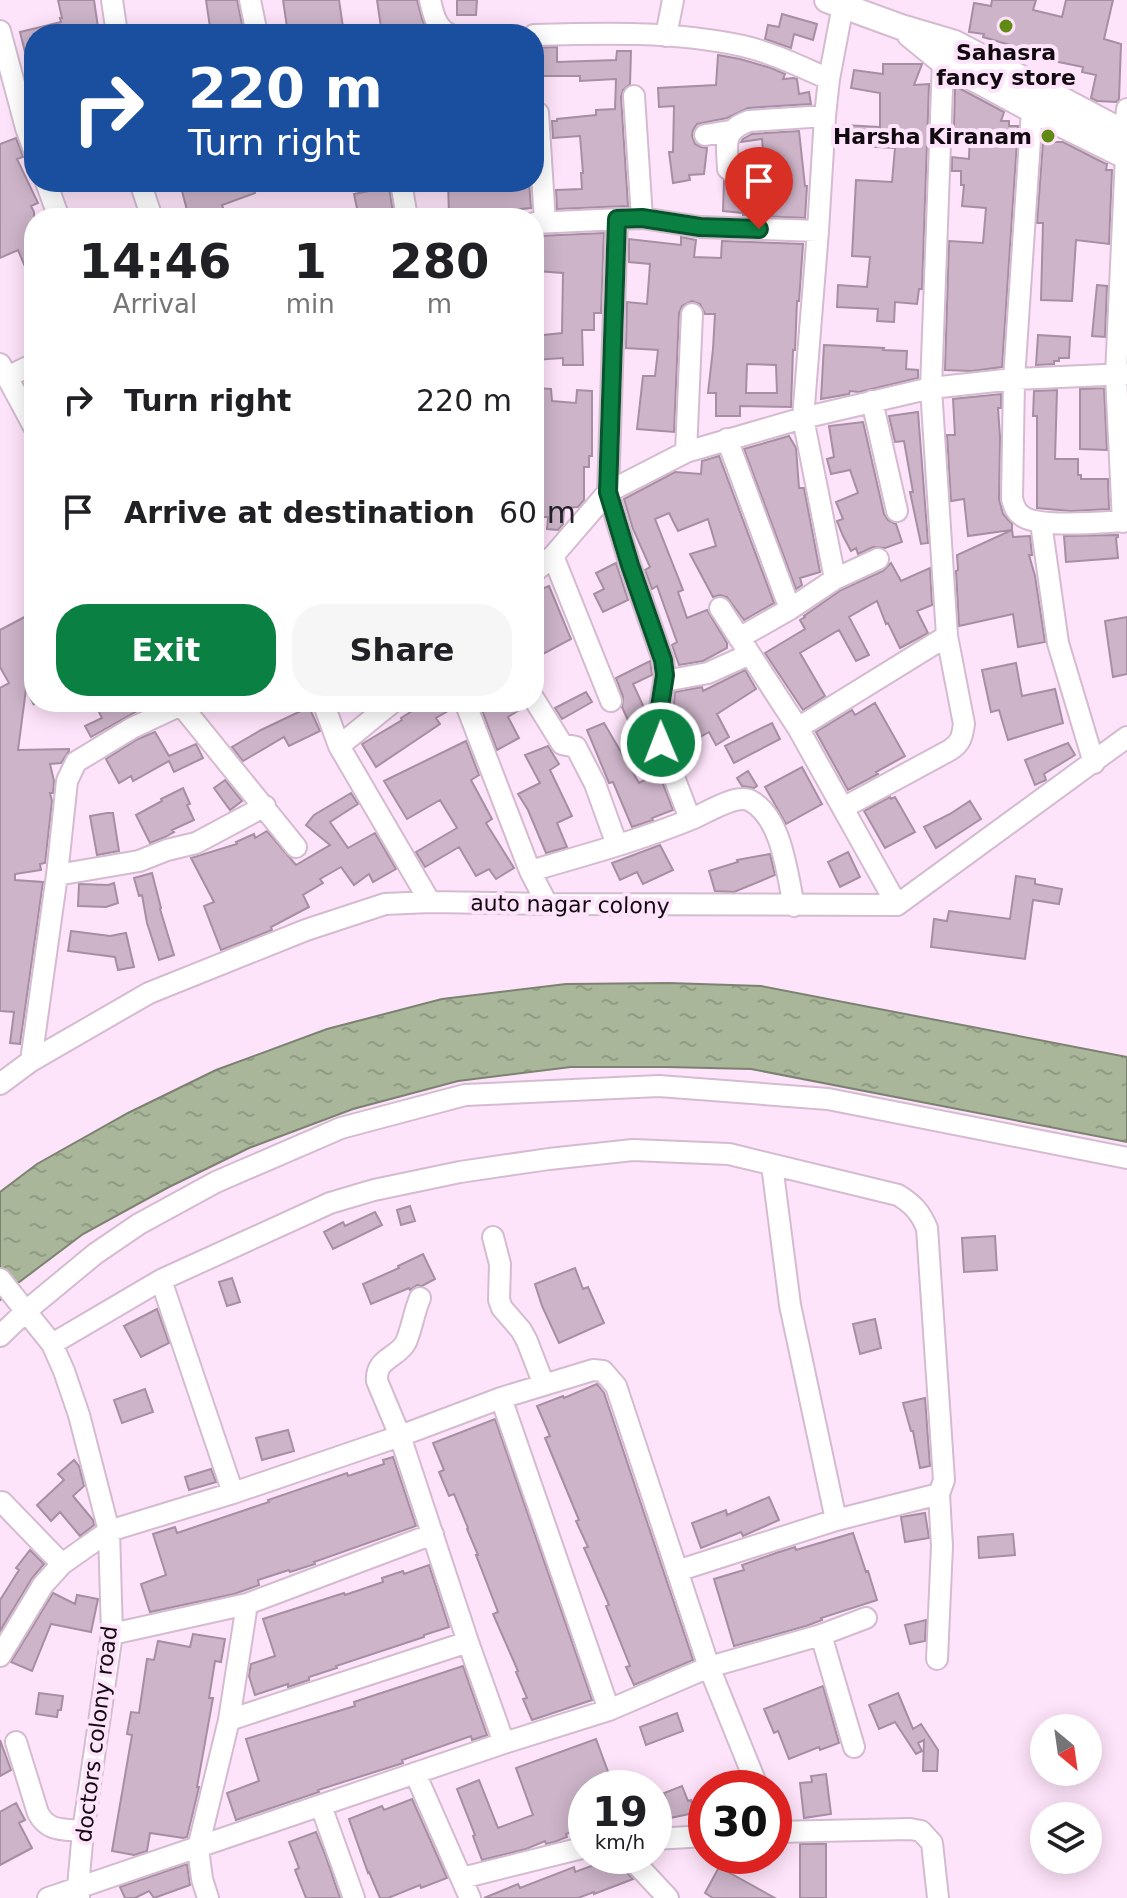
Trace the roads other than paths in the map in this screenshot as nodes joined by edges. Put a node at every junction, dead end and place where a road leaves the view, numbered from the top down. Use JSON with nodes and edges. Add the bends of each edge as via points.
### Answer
{"nodes":[{"id":1,"x":250,"y":0,"type":"edge"},
{"id":2,"x":430,"y":0,"type":"edge"},
{"id":3,"x":673,"y":0,"type":"edge"},
{"id":4,"x":118,"y":1,"type":"edge"},
{"id":5,"x":838,"y":2,"type":"edge"},
{"id":6,"x":117,"y":24,"type":"edge"},
{"id":7,"x":255,"y":24,"type":"edge"},
{"id":8,"x":438,"y":24,"type":"edge"},
{"id":9,"x":901,"y":27,"type":"junction"},
{"id":10,"x":0,"y":31,"type":"edge"},
{"id":11,"x":544,"y":35,"type":"edge"},
{"id":12,"x":666,"y":36,"type":"junction"},
{"id":13,"x":943,"y":62,"type":"junction"},
{"id":14,"x":829,"y":79,"type":"junction"},
{"id":15,"x":634,"y":96,"type":"dead end"},
{"id":16,"x":1032,"y":110,"type":"junction"},
{"id":17,"x":825,"y":116,"type":"junction"},
{"id":18,"x":24,"y":121,"type":"edge"},
{"id":19,"x":730,"y":131,"type":"junction"},
{"id":20,"x":705,"y":135,"type":"dead end"},
{"id":21,"x":1126,"y":138,"type":"edge"},
{"id":22,"x":728,"y":169,"type":"dead end"},
{"id":23,"x":642,"y":218,"type":"junction"},
{"id":24,"x":617,"y":219,"type":"junction"},
{"id":25,"x":544,"y":222,"type":"edge"},
{"id":26,"x":818,"y":231,"type":"junction"},
{"id":27,"x":692,"y":314,"type":"dead end"},
{"id":28,"x":24,"y":366,"type":"edge"},
{"id":29,"x":4,"y":370,"type":"edge"},
{"id":30,"x":1122,"y":375,"type":"edge"},
{"id":31,"x":1014,"y":379,"type":"junction"},
{"id":32,"x":931,"y":388,"type":"junction"},
{"id":33,"x":872,"y":401,"type":"junction"},
{"id":34,"x":24,"y":408,"type":"edge"},
{"id":35,"x":803,"y":418,"type":"junction"},
{"id":36,"x":727,"y":439,"type":"junction"},
{"id":37,"x":1123,"y":440,"type":"edge"},
{"id":38,"x":686,"y":452,"type":"junction"},
{"id":39,"x":608,"y":492,"type":"junction"},
{"id":40,"x":897,"y":511,"type":"dead end"},
{"id":41,"x":1125,"y":522,"type":"edge"},
{"id":42,"x":1041,"y":523,"type":"junction"},
{"id":43,"x":553,"y":556,"type":"junction"},
{"id":44,"x":878,"y":559,"type":"dead end"},
{"id":45,"x":544,"y":564,"type":"edge"},
{"id":46,"x":835,"y":579,"type":"junction"},
{"id":47,"x":720,"y":608,"type":"dead end"},
{"id":48,"x":790,"y":609,"type":"junction"},
{"id":49,"x":947,"y":636,"type":"junction"},
{"id":50,"x":745,"y":646,"type":"junction"},
{"id":51,"x":665,"y":681,"type":"junction"},
{"id":52,"x":611,"y":701,"type":"dead end"},
{"id":53,"x":163,"y":712,"type":"edge"},
{"id":54,"x":187,"y":712,"type":"edge"},
{"id":55,"x":327,"y":712,"type":"edge"},
{"id":56,"x":381,"y":712,"type":"edge"},
{"id":57,"x":469,"y":712,"type":"edge"},
{"id":58,"x":542,"y":712,"type":"edge"},
{"id":59,"x":798,"y":728,"type":"junction"},
{"id":60,"x":1127,"y":737,"type":"edge"},
{"id":61,"x":339,"y":746,"type":"junction"},
{"id":62,"x":1094,"y":763,"type":"junction"},
{"id":63,"x":265,"y":806,"type":"junction"},
{"id":64,"x":843,"y":808,"type":"junction"},
{"id":65,"x":690,"y":819,"type":"junction"},
{"id":66,"x":617,"y":845,"type":"junction"},
{"id":67,"x":296,"y":847,"type":"dead end"},
{"id":68,"x":530,"y":871,"type":"junction"},
{"id":69,"x":57,"y":875,"type":"junction"},
{"id":70,"x":430,"y":902,"type":"junction"},
{"id":71,"x":547,"y":904,"type":"junction"},
{"id":72,"x":897,"y":905,"type":"junction"},
{"id":73,"x":794,"y":906,"type":"junction"},
{"id":74,"x":31,"y":1061,"type":"junction"},
{"id":75,"x":0,"y":1084,"type":"edge"},
{"id":76,"x":1127,"y":1158,"type":"edge"},
{"id":77,"x":772,"y":1165,"type":"junction"},
{"id":78,"x":493,"y":1237,"type":"dead end"},
{"id":79,"x":0,"y":1279,"type":"edge"},
{"id":80,"x":161,"y":1280,"type":"junction"},
{"id":81,"x":420,"y":1298,"type":"dead end"},
{"id":82,"x":22,"y":1306,"type":"junction"},
{"id":83,"x":0,"y":1336,"type":"edge"},
{"id":84,"x":52,"y":1344,"type":"junction"},
{"id":85,"x":544,"y":1385,"type":"junction"},
{"id":86,"x":501,"y":1398,"type":"junction"},
{"id":87,"x":400,"y":1436,"type":"junction"},
{"id":88,"x":233,"y":1493,"type":"junction"},
{"id":89,"x":939,"y":1494,"type":"junction"},
{"id":90,"x":2,"y":1502,"type":"dead end"},
{"id":91,"x":836,"y":1520,"type":"junction"},
{"id":92,"x":109,"y":1531,"type":"junction"},
{"id":93,"x":433,"y":1534,"type":"junction"},
{"id":94,"x":62,"y":1564,"type":"junction"},
{"id":95,"x":677,"y":1571,"type":"junction"},
{"id":96,"x":247,"y":1604,"type":"junction"},
{"id":97,"x":866,"y":1618,"type":"dead end"},
{"id":98,"x":112,"y":1634,"type":"junction"},
{"id":99,"x":821,"y":1635,"type":"junction"},
{"id":100,"x":468,"y":1642,"type":"junction"},
{"id":101,"x":0,"y":1656,"type":"edge"},
{"id":102,"x":937,"y":1659,"type":"dead end"},
{"id":103,"x":709,"y":1667,"type":"junction"},
{"id":104,"x":609,"y":1710,"type":"junction"},
{"id":105,"x":229,"y":1720,"type":"junction"},
{"id":106,"x":16,"y":1742,"type":"dead end"},
{"id":107,"x":504,"y":1743,"type":"junction"},
{"id":108,"x":854,"y":1747,"type":"dead end"},
{"id":109,"x":751,"y":1770,"type":"edge"},
{"id":110,"x":415,"y":1773,"type":"junction"},
{"id":111,"x":321,"y":1806,"type":"junction"},
{"id":112,"x":792,"y":1830,"type":"edge"},
{"id":113,"x":83,"y":1831,"type":"junction"},
{"id":114,"x":198,"y":1848,"type":"junction"},
{"id":115,"x":568,"y":1852,"type":"edge"},
{"id":116,"x":646,"y":1874,"type":"edge"},
{"id":117,"x":462,"y":1878,"type":"junction"},
{"id":118,"x":79,"y":1892,"type":"edge"},
{"id":119,"x":48,"y":1898,"type":"edge"},
{"id":120,"x":208,"y":1898,"type":"edge"},
{"id":121,"x":354,"y":1898,"type":"edge"},
{"id":122,"x":470,"y":1898,"type":"edge"},
{"id":123,"x":668,"y":1898,"type":"edge"},
{"id":124,"x":938,"y":1898,"type":"edge"}],
"edges":[{"from":1,"to":7,"type":"street"},
{"from":2,"to":8,"type":"street"},
{"from":3,"to":12,"type":"street"},
{"from":4,"to":6,"type":"street"},
{"from":5,"to":9,"type":"street"},
{"from":5,"to":14,"type":"street"},
{"from":9,"to":13,"type":"street"},
{"from":9,"to":21,"type":"street","via":[[955,43]]},
{"from":10,"to":18,"type":"street"},
{"from":11,"to":12,"type":"street"},
{"from":12,"to":14,"type":"street","via":[[745,47]]},
{"from":13,"to":16,"type":"street"},
{"from":13,"to":32,"type":"street"},
{"from":14,"to":17,"type":"street"},
{"from":15,"to":23,"type":"street"},
{"from":16,"to":21,"type":"street"},
{"from":16,"to":31,"type":"street"},
{"from":17,"to":19,"type":"street","via":[[749,121]]},
{"from":17,"to":26,"type":"street"},
{"from":19,"to":20,"type":"street"},
{"from":19,"to":22,"type":"street"},
{"from":21,"to":30,"type":"street"},
{"from":23,"to":24,"type":"street"},
{"from":23,"to":26,"type":"street","via":[[700,227]]},
{"from":24,"to":25,"type":"street"},
{"from":24,"to":39,"type":"street"},
{"from":26,"to":35,"type":"street"},
{"from":27,"to":38,"type":"street"},
{"from":28,"to":29,"type":"street"},
{"from":29,"to":34,"type":"street"},
{"from":30,"to":31,"type":"street"},
{"from":30,"to":37,"type":"street"},
{"from":31,"to":32,"type":"street"},
{"from":31,"to":42,"type":"street","via":[[1012,499],[1023,518]]},
{"from":32,"to":33,"type":"street"},
{"from":32,"to":49,"type":"street"},
{"from":33,"to":35,"type":"street"},
{"from":33,"to":40,"type":"street"},
{"from":35,"to":36,"type":"street"},
{"from":35,"to":46,"type":"street"},
{"from":36,"to":38,"type":"street"},
{"from":36,"to":48,"type":"street"},
{"from":37,"to":41,"type":"street"},
{"from":38,"to":39,"type":"street"},
{"from":39,"to":43,"type":"street"},
{"from":39,"to":51,"type":"street","via":[[663,660]]},
{"from":41,"to":42,"type":"street"},
{"from":42,"to":62,"type":"street","via":[[1058,643]]},
{"from":43,"to":45,"type":"street"},
{"from":43,"to":52,"type":"street"},
{"from":44,"to":46,"type":"street"},
{"from":46,"to":48,"type":"street"},
{"from":47,"to":50,"type":"street"},
{"from":48,"to":50,"type":"street"},
{"from":49,"to":59,"type":"street"},
{"from":49,"to":64,"type":"street","via":[[963,736],[958,744]]},
{"from":50,"to":51,"type":"street","via":[[708,673]]},
{"from":50,"to":59,"type":"street"},
{"from":51,"to":65,"type":"street","via":[[657,726]]},
{"from":53,"to":69,"type":"street","via":[[76,762],[67,781]]},
{"from":54,"to":63,"type":"street"},
{"from":55,"to":61,"type":"street"},
{"from":56,"to":61,"type":"street"},
{"from":57,"to":68,"type":"street"},
{"from":58,"to":66,"type":"street","via":[[562,744],[576,747]]},
{"from":59,"to":64,"type":"street"},
{"from":60,"to":62,"type":"street"},
{"from":61,"to":70,"type":"street"},
{"from":62,"to":72,"type":"street"},
{"from":63,"to":67,"type":"street"},
{"from":63,"to":69,"type":"street","via":[[196,843],[139,861]]},
{"from":64,"to":72,"type":"street"},
{"from":65,"to":66,"type":"street"},
{"from":65,"to":73,"type":"street","via":[[737,798],[755,804],[779,840]]},
{"from":66,"to":68,"type":"street"},
{"from":68,"to":71,"type":"street"},
{"from":69,"to":74,"type":"street"},
{"from":70,"to":71,"type":"street","name":"auto nagar colony"},
{"from":70,"to":74,"type":"street","name":"auto nagar colony","via":[[385,904],[306,930],[149,993]]},
{"from":71,"to":73,"type":"street","name":"auto nagar colony"},
{"from":72,"to":73,"type":"street","name":"auto nagar colony"},
{"from":74,"to":75,"type":"street","name":"auto nagar colony"},
{"from":76,"to":82,"type":"street","via":[[828,1099],[659,1086],[465,1095],[341,1128],[216,1182],[139,1224]]},
{"from":77,"to":80,"type":"street","via":[[729,1154],[633,1150],[460,1172],[330,1203]]},
{"from":77,"to":89,"type":"street","via":[[898,1195],[922,1216],[944,1480]]},
{"from":77,"to":91,"type":"street","via":[[790,1305]]},
{"from":78,"to":85,"type":"street","via":[[500,1264],[499,1300],[527,1341]]},
{"from":79,"to":82,"type":"street","name":"doctors colony road"},
{"from":80,"to":84,"type":"street"},
{"from":80,"to":88,"type":"street"},
{"from":81,"to":87,"type":"street","via":[[402,1347],[376,1374]]},
{"from":82,"to":83,"type":"street"},
{"from":82,"to":84,"type":"street","name":"doctors colony road"},
{"from":84,"to":92,"type":"street","name":"doctors colony road","via":[[79,1415]]},
{"from":85,"to":86,"type":"street"},
{"from":85,"to":95,"type":"street","via":[[593,1370],[603,1371],[616,1386]]},
{"from":86,"to":87,"type":"street"},
{"from":86,"to":104,"type":"street"},
{"from":87,"to":88,"type":"street"},
{"from":87,"to":93,"type":"street"},
{"from":88,"to":92,"type":"street"},
{"from":89,"to":91,"type":"street"},
{"from":89,"to":102,"type":"street"},
{"from":90,"to":94,"type":"street"},
{"from":91,"to":95,"type":"street"},
{"from":92,"to":94,"type":"street"},
{"from":92,"to":98,"type":"street","name":"doctors colony road"},
{"from":93,"to":96,"type":"street"},
{"from":93,"to":100,"type":"street"},
{"from":94,"to":101,"type":"street","via":[[43,1585]]},
{"from":95,"to":103,"type":"street"},
{"from":96,"to":98,"type":"street"},
{"from":96,"to":105,"type":"street"},
{"from":97,"to":99,"type":"street"},
{"from":98,"to":113,"type":"street","name":"doctors colony road"},
{"from":99,"to":103,"type":"street"},
{"from":99,"to":108,"type":"street"},
{"from":100,"to":105,"type":"street"},
{"from":100,"to":107,"type":"street"},
{"from":103,"to":104,"type":"street"},
{"from":103,"to":109,"type":"street"},
{"from":104,"to":107,"type":"street"},
{"from":105,"to":114,"type":"street"},
{"from":106,"to":113,"type":"street","via":[[43,1822]]},
{"from":107,"to":110,"type":"street"},
{"from":110,"to":111,"type":"street"},
{"from":110,"to":117,"type":"street"},
{"from":111,"to":114,"type":"street"},
{"from":111,"to":121,"type":"street"},
{"from":112,"to":124,"type":"street","via":[[921,1831],[932,1843]]},
{"from":113,"to":118,"type":"street","name":"doctors colony road"},
{"from":114,"to":118,"type":"street"},
{"from":114,"to":120,"type":"street"},
{"from":115,"to":117,"type":"street"},
{"from":116,"to":123,"type":"street"},
{"from":117,"to":122,"type":"street"},
{"from":118,"to":119,"type":"street"}]}
